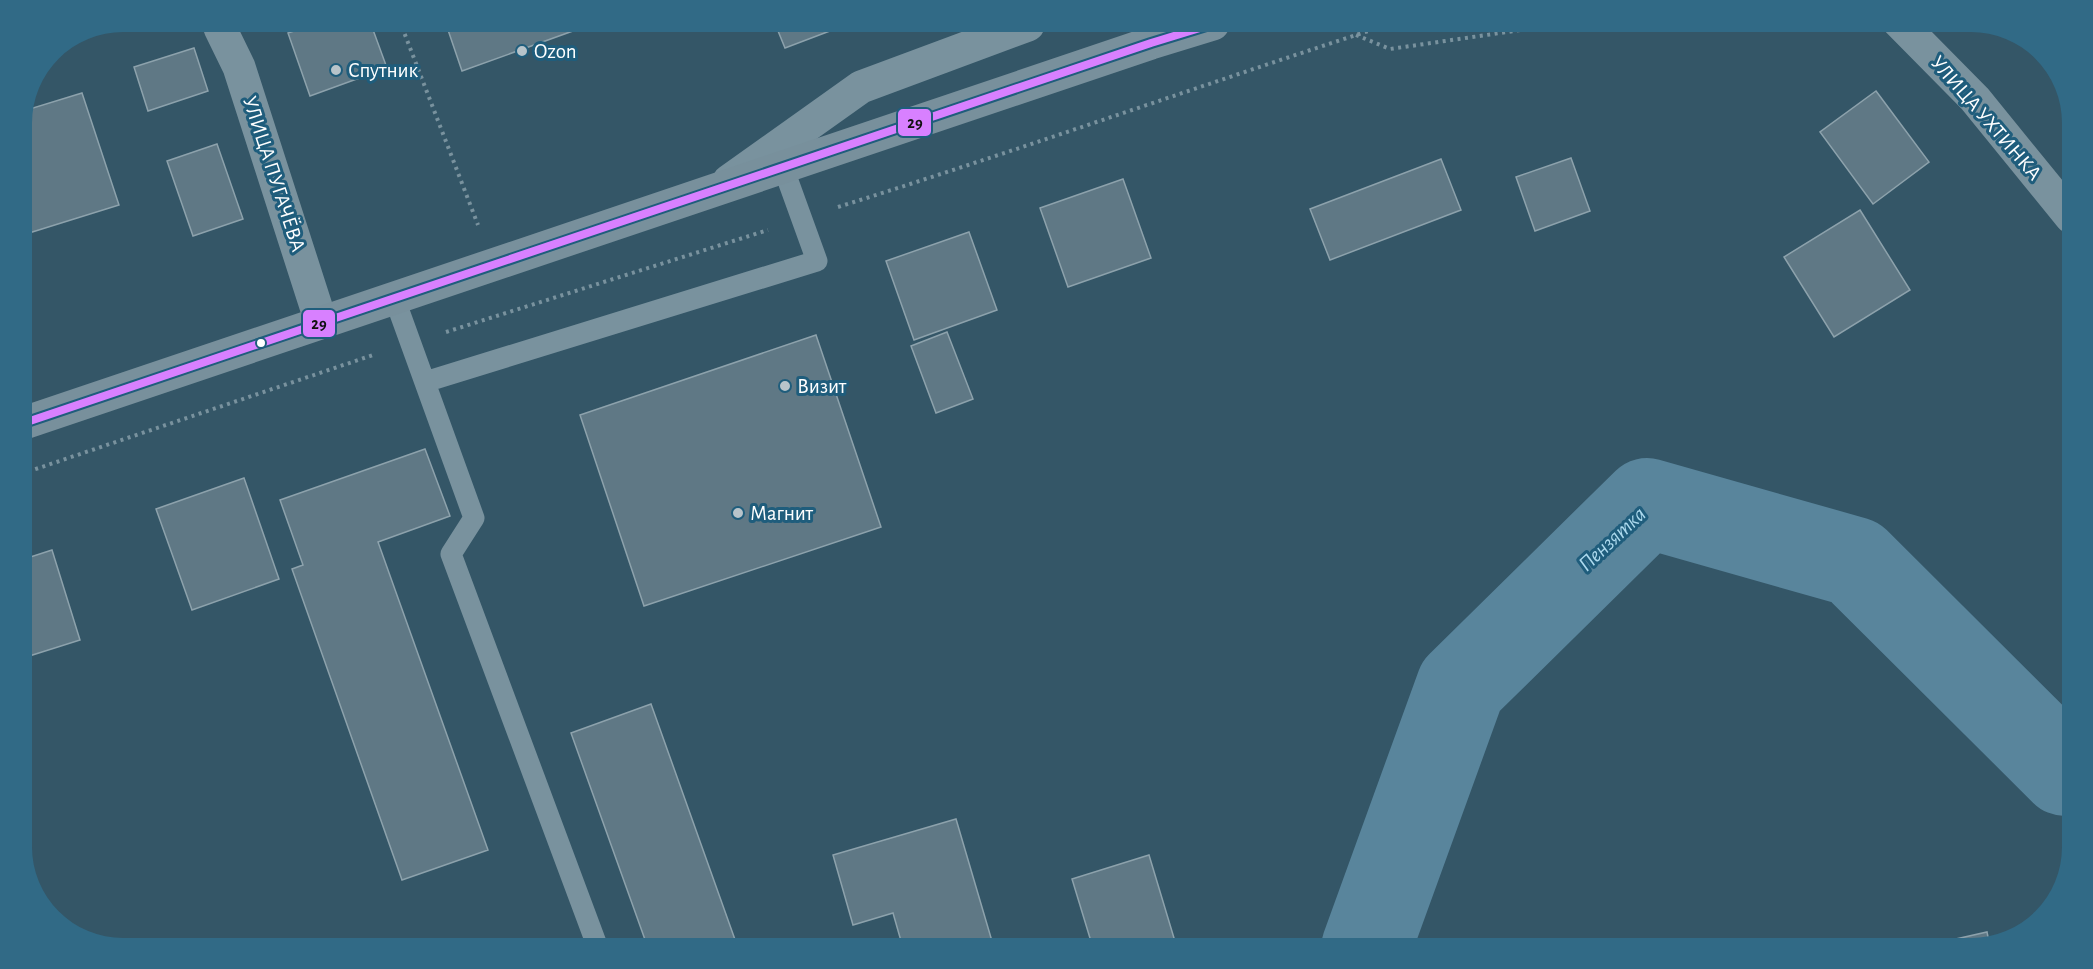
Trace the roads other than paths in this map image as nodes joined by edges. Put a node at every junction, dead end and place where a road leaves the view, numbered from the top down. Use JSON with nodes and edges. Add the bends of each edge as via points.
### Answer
{"nodes":[{"id":1,"x":222,"y":32,"type":"edge"},
{"id":2,"x":1009,"y":32,"type":"edge"},
{"id":3,"x":1187,"y":32,"type":"edge"},
{"id":4,"x":1909,"y":32,"type":"edge"},
{"id":5,"x":783,"y":166,"type":"junction"},
{"id":6,"x":719,"y":188,"type":"junction"},
{"id":7,"x":2061,"y":206,"type":"edge"},
{"id":8,"x":393,"y":297,"type":"junction"},
{"id":9,"x":321,"y":322,"type":"junction"},
{"id":10,"x":425,"y":382,"type":"junction"},
{"id":11,"x":32,"y":420,"type":"edge"},
{"id":12,"x":594,"y":938,"type":"edge"}],
"edges":[{"from":1,"to":9,"type":"street","name":"УЛИЦА ПУГАЧЁВА","via":[[239,67]]},
{"from":2,"to":6,"type":"street","via":[[861,87]]},
{"from":3,"to":5,"type":"main road"},
{"from":4,"to":7,"type":"street","name":"УЛИЦА УХТИНКА","via":[[1974,99]]},
{"from":5,"to":6,"type":"main road"},
{"from":5,"to":10,"type":"lane","via":[[817,261]]},
{"from":6,"to":8,"type":"main road"},
{"from":8,"to":9,"type":"main road"},
{"from":8,"to":10,"type":"lane"},
{"from":9,"to":11,"type":"main road"},
{"from":10,"to":12,"type":"lane","via":[[474,518],[451,554]]}]}
